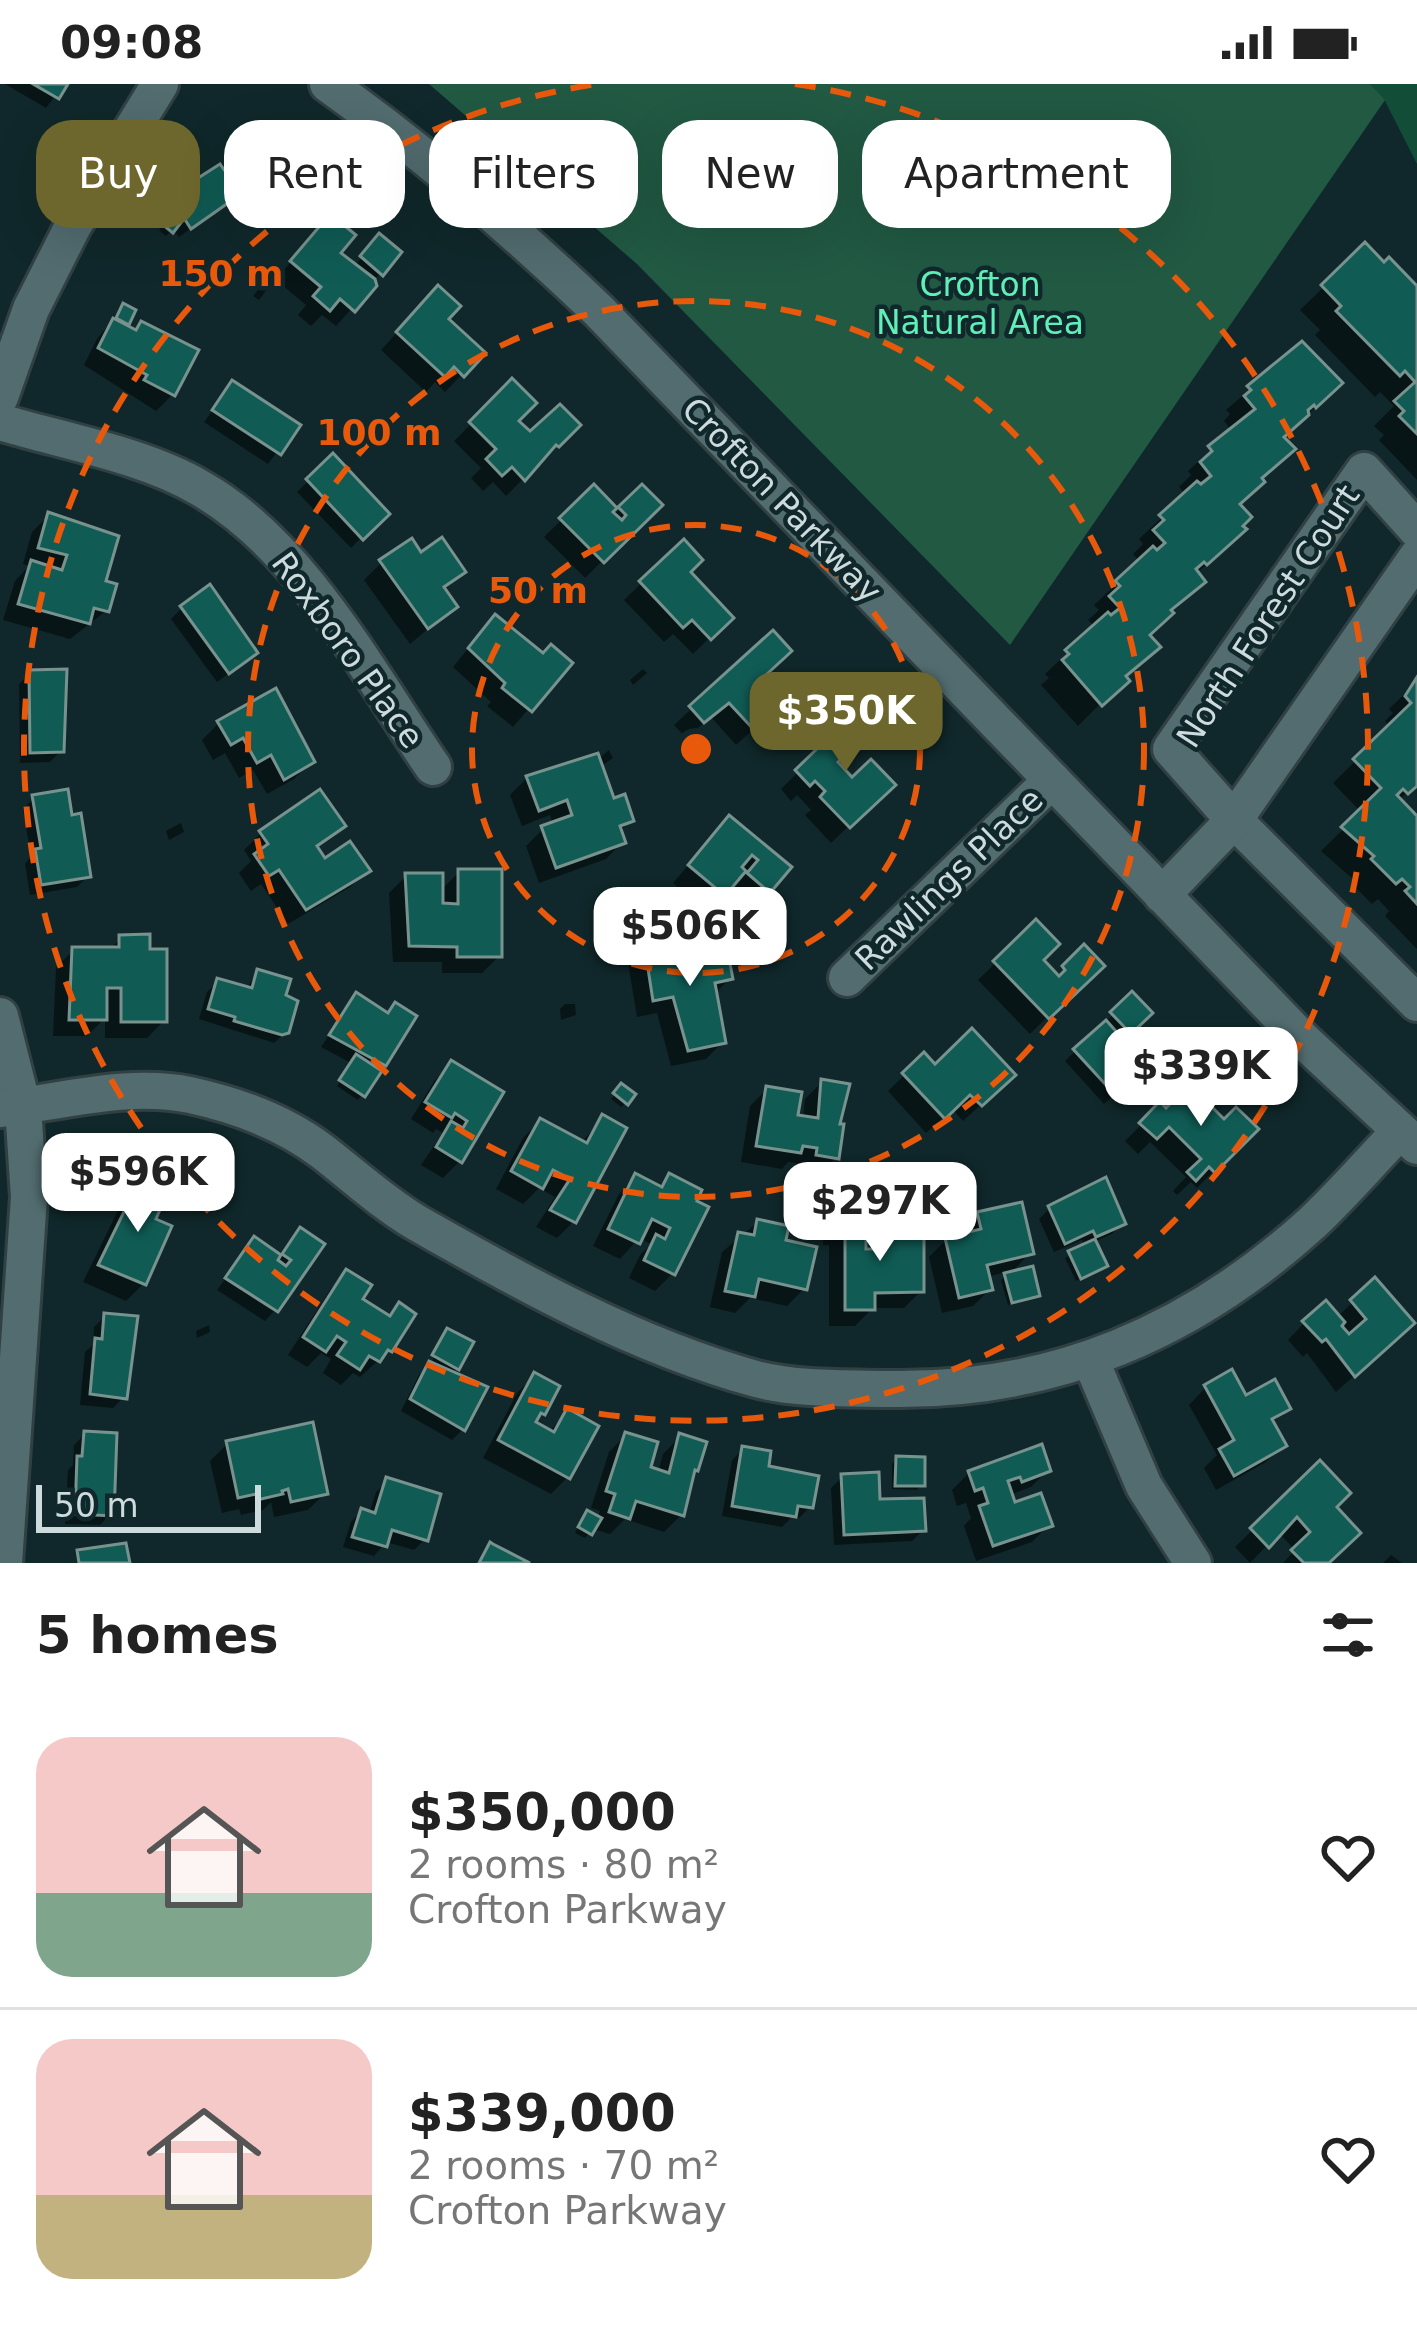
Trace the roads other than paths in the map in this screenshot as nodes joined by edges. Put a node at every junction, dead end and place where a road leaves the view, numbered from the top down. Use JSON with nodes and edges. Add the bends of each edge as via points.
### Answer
{"nodes":[{"id":1,"x":160,"y":84,"type":"edge"},
{"id":2,"x":328,"y":84,"type":"edge"},
{"id":3,"x":0,"y":397,"type":"edge"},
{"id":4,"x":0,"y":422,"type":"edge"},
{"id":5,"x":1417,"y":530,"type":"edge"},
{"id":6,"x":1417,"y":557,"type":"edge"},
{"id":7,"x":433,"y":767,"type":"dead end"},
{"id":8,"x":1052,"y":780,"type":"junction"},
{"id":9,"x":1234,"y":820,"type":"junction"},
{"id":10,"x":1162,"y":895,"type":"junction"},
{"id":11,"x":847,"y":978,"type":"dead end"},
{"id":12,"x":1417,"y":1003,"type":"edge"},
{"id":13,"x":0,"y":1016,"type":"edge"},
{"id":14,"x":11,"y":1108,"type":"edge"},
{"id":15,"x":1409,"y":1138,"type":"edge"},
{"id":16,"x":1091,"y":1361,"type":"junction"},
{"id":17,"x":2,"y":1541,"type":"edge"},
{"id":18,"x":1193,"y":1563,"type":"edge"}],
"edges":[{"from":1,"to":3,"type":"street","via":[[74,226]]},
{"from":2,"to":8,"type":"street","name":"Crofton Parkway","via":[[503,220],[599,310]]},
{"from":4,"to":7,"type":"street","name":"Roxboro Place","via":[[153,467],[242,515],[308,585]]},
{"from":5,"to":9,"type":"street","name":"North Forest Court","via":[[1364,471],[1171,749]]},
{"from":6,"to":9,"type":"street"},
{"from":8,"to":10,"type":"street","name":"Crofton Parkway"},
{"from":8,"to":11,"type":"street","name":"Rawlings Place"},
{"from":9,"to":10,"type":"street"},
{"from":9,"to":12,"type":"street"},
{"from":10,"to":15,"type":"street","name":"Crofton Parkway"},
{"from":13,"to":14,"type":"street"},
{"from":14,"to":16,"type":"street","via":[[124,1093],[228,1104],[320,1149],[413,1221],[597,1319],[761,1380],[927,1389]]},
{"from":14,"to":17,"type":"street","via":[[29,1197]]},
{"from":15,"to":16,"type":"street","via":[[1234,1286]]},
{"from":16,"to":18,"type":"street","via":[[1144,1486]]}]}
